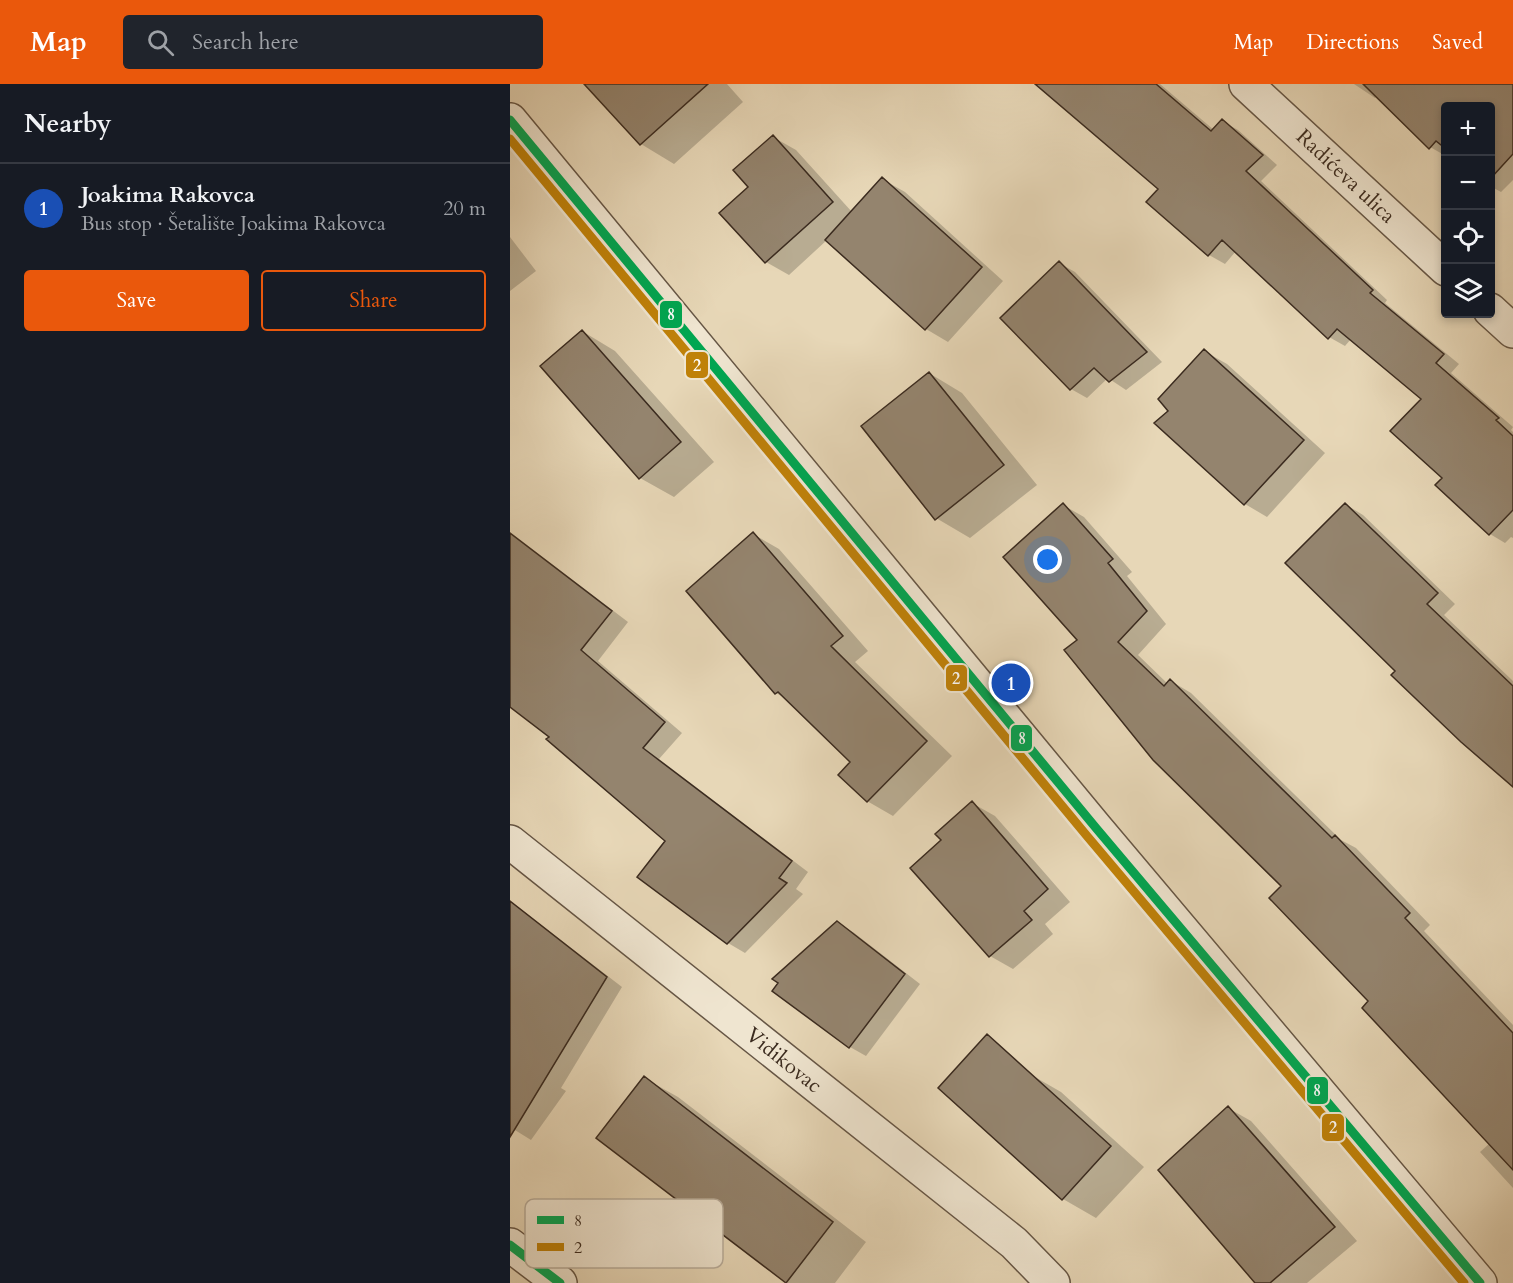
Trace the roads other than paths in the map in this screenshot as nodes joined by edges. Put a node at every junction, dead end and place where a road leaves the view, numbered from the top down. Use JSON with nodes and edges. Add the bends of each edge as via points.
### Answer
{"nodes":[{"id":1,"x":1246,"y":84,"type":"edge"},
{"id":2,"x":510,"y":120,"type":"edge"},
{"id":3,"x":1441,"y":264,"type":"edge"},
{"id":4,"x":1495,"y":314,"type":"edge"},
{"id":5,"x":1513,"y":331,"type":"edge"},
{"id":6,"x":510,"y":842,"type":"edge"},
{"id":7,"x":510,"y":1245,"type":"edge"},
{"id":8,"x":525,"y":1256,"type":"edge"},
{"id":9,"x":540,"y":1268,"type":"edge"},
{"id":10,"x":560,"y":1283,"type":"edge"},
{"id":11,"x":1053,"y":1283,"type":"edge"},
{"id":12,"x":1480,"y":1283,"type":"edge"}],
"edges":[{"from":1,"to":3,"type":"street","name":"Radićeva ulica"},
{"from":2,"to":12,"type":"street","via":[[1096,828]]},
{"from":4,"to":5,"type":"street"},
{"from":6,"to":11,"type":"street","name":"Vidikovac","via":[[1014,1243]]},
{"from":7,"to":8,"type":"street"},
{"from":9,"to":10,"type":"street"}]}
